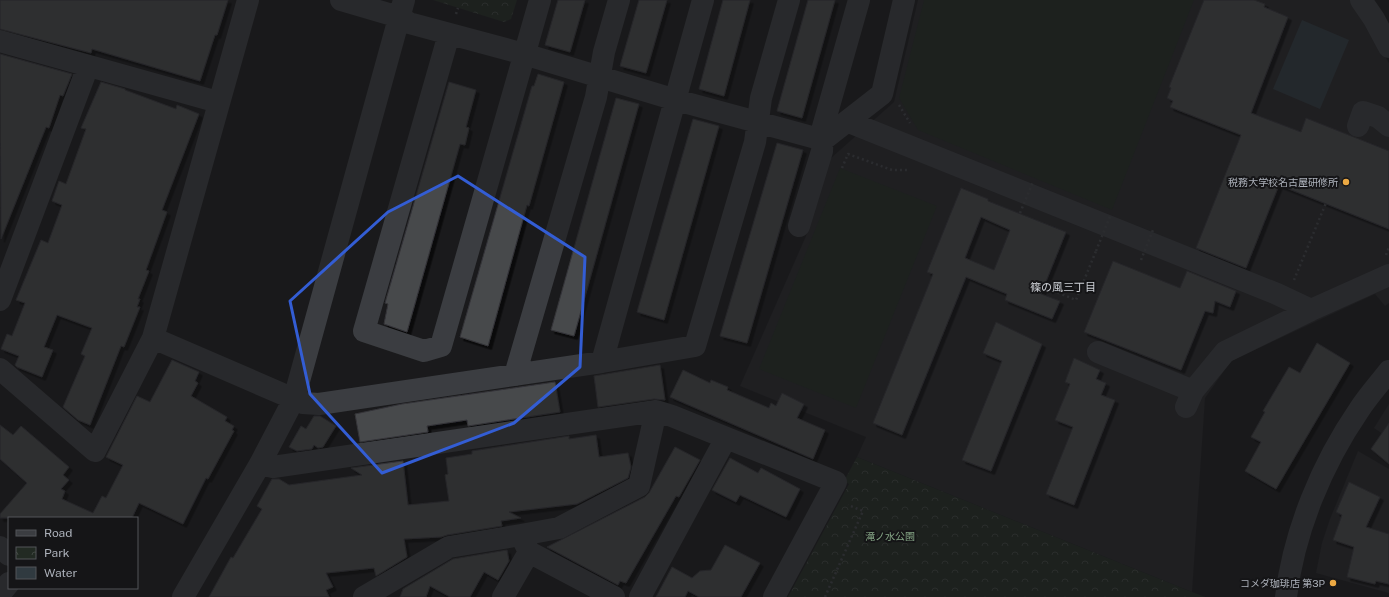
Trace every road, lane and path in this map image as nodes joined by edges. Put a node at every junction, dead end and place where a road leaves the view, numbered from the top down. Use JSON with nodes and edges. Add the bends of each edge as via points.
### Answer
{"nodes":[{"id":1,"x":248,"y":0,"type":"edge"},
{"id":2,"x":341,"y":0,"type":"edge"},
{"id":3,"x":540,"y":0,"type":"edge"},
{"id":4,"x":619,"y":0,"type":"edge"},
{"id":5,"x":703,"y":0,"type":"edge"},
{"id":6,"x":789,"y":0,"type":"edge"},
{"id":7,"x":859,"y":0,"type":"edge"},
{"id":8,"x":904,"y":0,"type":"edge"},
{"id":9,"x":1361,"y":0,"type":"edge"},
{"id":10,"x":402,"y":8,"type":"edge"},
{"id":11,"x":449,"y":34,"type":"junction"},
{"id":12,"x":0,"y":41,"type":"edge"},
{"id":13,"x":1389,"y":47,"type":"edge"},
{"id":14,"x":524,"y":54,"type":"junction"},
{"id":15,"x":88,"y":66,"type":"junction"},
{"id":16,"x":599,"y":77,"type":"junction"},
{"id":17,"x":676,"y":100,"type":"junction"},
{"id":18,"x":896,"y":100,"type":"dead end"},
{"id":19,"x":218,"y":102,"type":"junction"},
{"id":20,"x":758,"y":122,"type":"junction"},
{"id":21,"x":849,"y":122,"type":"junction"},
{"id":22,"x":1358,"y":126,"type":"dead end"},
{"id":23,"x":1389,"y":126,"type":"edge"},
{"id":24,"x":912,"y":128,"type":"dead end"},
{"id":25,"x":823,"y":140,"type":"junction"},
{"id":26,"x":842,"y":168,"type":"dead end"},
{"id":27,"x":910,"y":170,"type":"dead end"},
{"id":28,"x":1026,"y":179,"type":"dead end"},
{"id":29,"x":1033,"y":182,"type":"junction"},
{"id":30,"x":1037,"y":183,"type":"dead end"},
{"id":31,"x":1326,"y":203,"type":"dead end"},
{"id":32,"x":1020,"y":213,"type":"dead end"},
{"id":33,"x":1111,"y":214,"type":"dead end"},
{"id":34,"x":799,"y":226,"type":"dead end"},
{"id":35,"x":1153,"y":230,"type":"dead end"},
{"id":36,"x":1389,"y":247,"type":"edge"},
{"id":37,"x":1141,"y":260,"type":"dead end"},
{"id":38,"x":1386,"y":267,"type":"edge"},
{"id":39,"x":1292,"y":286,"type":"dead end"},
{"id":40,"x":1044,"y":287,"type":"dead end"},
{"id":41,"x":0,"y":300,"type":"edge"},
{"id":42,"x":1311,"y":310,"type":"junction"},
{"id":43,"x":154,"y":338,"type":"junction"},
{"id":44,"x":1098,"y":352,"type":"dead end"},
{"id":45,"x":602,"y":362,"type":"junction"},
{"id":46,"x":0,"y":369,"type":"edge"},
{"id":47,"x":1389,"y":371,"type":"edge"},
{"id":48,"x":515,"y":375,"type":"junction"},
{"id":49,"x":294,"y":399,"type":"junction"},
{"id":50,"x":656,"y":411,"type":"junction"},
{"id":51,"x":726,"y":438,"type":"junction"},
{"id":52,"x":260,"y":464,"type":"junction"},
{"id":53,"x":845,"y":504,"type":"dead end"},
{"id":54,"x":525,"y":544,"type":"junction"},
{"id":55,"x":0,"y":547,"type":"edge"},
{"id":56,"x":8,"y":554,"type":"edge"},
{"id":57,"x":8,"y":584,"type":"edge"},
{"id":58,"x":0,"y":594,"type":"edge"},
{"id":59,"x":183,"y":597,"type":"edge"},
{"id":60,"x":364,"y":597,"type":"edge"},
{"id":61,"x":504,"y":597,"type":"edge"},
{"id":62,"x":614,"y":597,"type":"edge"},
{"id":63,"x":640,"y":597,"type":"edge"},
{"id":64,"x":774,"y":597,"type":"edge"},
{"id":65,"x":825,"y":597,"type":"edge"},
{"id":66,"x":1286,"y":597,"type":"edge"}],
"edges":[{"from":1,"to":19,"type":"street"},
{"from":2,"to":10,"type":"street"},
{"from":3,"to":14,"type":"street"},
{"from":4,"to":16,"type":"street"},
{"from":5,"to":17,"type":"street"},
{"from":6,"to":20,"type":"street","via":[[761,98]]},
{"from":7,"to":25,"type":"street","via":[[823,127]]},
{"from":8,"to":21,"type":"street","via":[[882,94]]},
{"from":9,"to":13,"type":"street"},
{"from":10,"to":11,"type":"street","via":[[409,23]]},
{"from":10,"to":49,"type":"street"},
{"from":11,"to":14,"type":"street"},
{"from":11,"to":14,"type":"street","via":[[364,331],[424,351],[441,346]]},
{"from":12,"to":15,"type":"street"},
{"from":14,"to":16,"type":"street"},
{"from":15,"to":19,"type":"street"},
{"from":15,"to":41,"type":"street"},
{"from":16,"to":17,"type":"street"},
{"from":16,"to":48,"type":"street","via":[[596,97]]},
{"from":17,"to":20,"type":"street"},
{"from":17,"to":45,"type":"street"},
{"from":18,"to":24,"type":"path"},
{"from":19,"to":43,"type":"street"},
{"from":20,"to":25,"type":"street"},
{"from":20,"to":45,"type":"street","via":[[755,142],[695,346]]},
{"from":21,"to":25,"type":"street"},
{"from":21,"to":42,"type":"street","via":[[1277,294]]},
{"from":22,"to":23,"type":"street","via":[[1363,112],[1378,117]]},
{"from":25,"to":34,"type":"street"},
{"from":26,"to":27,"type":"path","via":[[848,154],[892,170]]},
{"from":28,"to":29,"type":"path"},
{"from":29,"to":30,"type":"path"},
{"from":29,"to":32,"type":"path","bridge":true},
{"from":31,"to":39,"type":"path"},
{"from":33,"to":40,"type":"path","bridge":true,"via":[[1076,300]]},
{"from":35,"to":37,"type":"path","bridge":true},
{"from":36,"to":38,"type":"path"},
{"from":38,"to":42,"type":"street"},
{"from":42,"to":44,"type":"street","via":[[1225,352],[1190,399]]},
{"from":43,"to":46,"type":"street","via":[[95,451]]},
{"from":43,"to":49,"type":"street"},
{"from":45,"to":48,"type":"street"},
{"from":47,"to":66,"type":"street","via":[[1359,410],[1323,472],[1300,534]]},
{"from":48,"to":49,"type":"street","via":[[319,404],[303,403]]},
{"from":49,"to":52,"type":"street"},
{"from":50,"to":51,"type":"street"},
{"from":50,"to":52,"type":"street","via":[[273,467]]},
{"from":50,"to":54,"type":"street","via":[[639,486]]},
{"from":51,"to":63,"type":"street"},
{"from":51,"to":64,"type":"street","via":[[836,482]]},
{"from":52,"to":59,"type":"street"},
{"from":53,"to":65,"type":"path","via":[[863,511]]},
{"from":54,"to":60,"type":"street","via":[[449,547]]},
{"from":54,"to":61,"type":"street"},
{"from":54,"to":62,"type":"street"},
{"from":55,"to":56,"type":"street"},
{"from":57,"to":58,"type":"street"}]}
